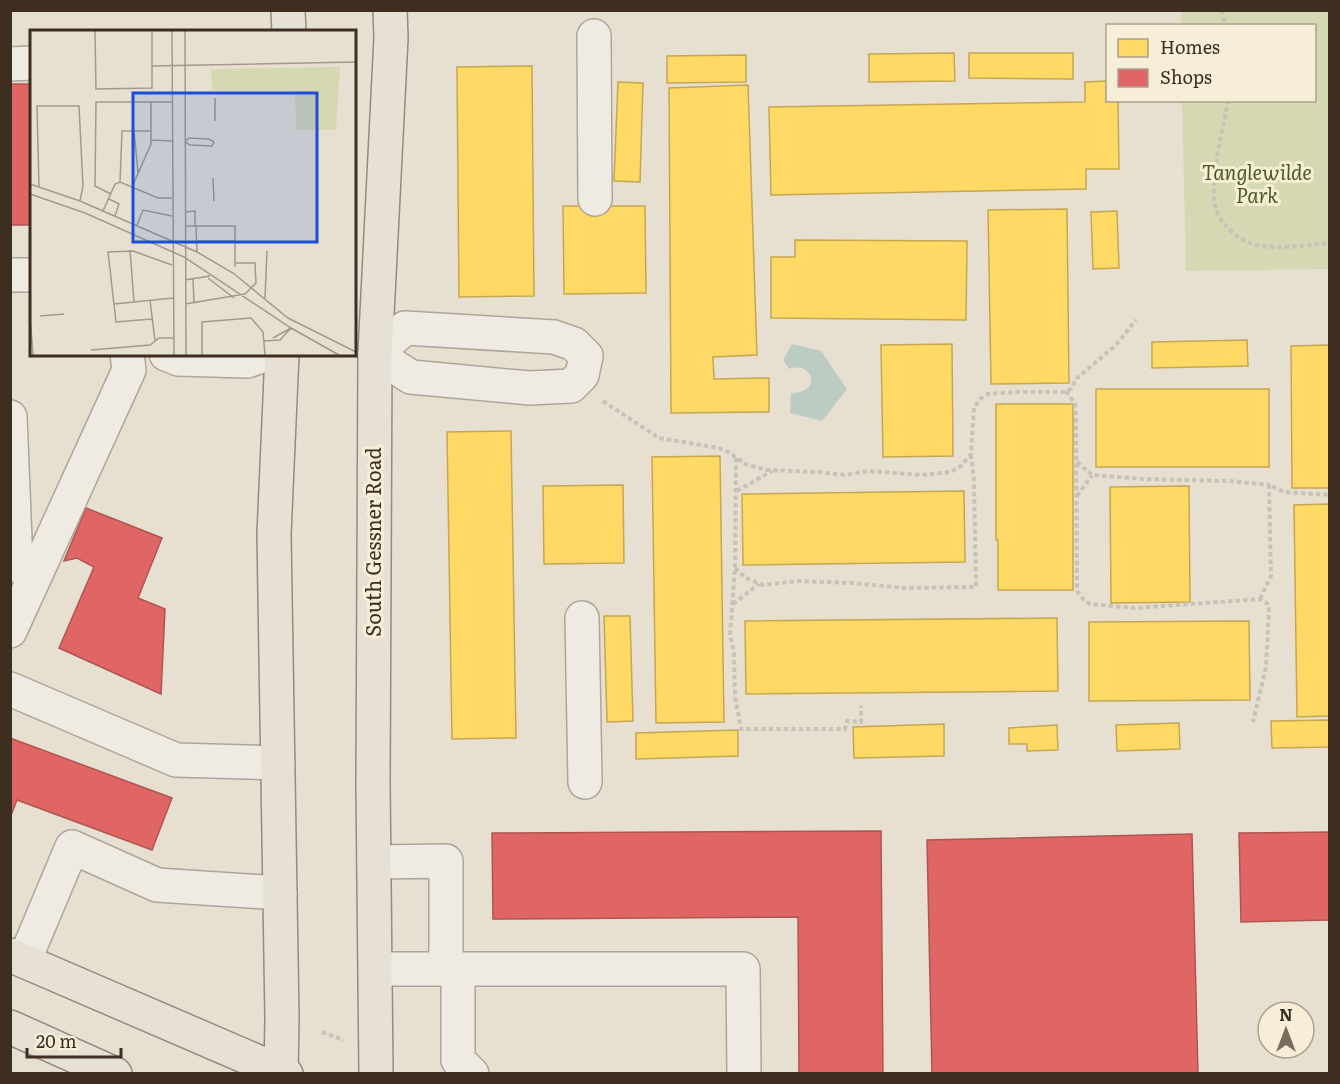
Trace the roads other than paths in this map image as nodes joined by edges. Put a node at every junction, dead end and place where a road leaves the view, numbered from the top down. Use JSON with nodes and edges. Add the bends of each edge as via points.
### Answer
{"nodes":[{"id":1,"x":288,"y":10,"type":"edge"},
{"id":2,"x":390,"y":10,"type":"edge"},
{"id":3,"x":289,"y":30,"type":"edge"},
{"id":4,"x":594,"y":36,"type":"dead end"},
{"id":5,"x":30,"y":63,"type":"edge"},
{"id":6,"x":10,"y":64,"type":"edge"},
{"id":7,"x":595,"y":199,"type":"dead end"},
{"id":8,"x":10,"y":275,"type":"edge"},
{"id":9,"x":30,"y":275,"type":"edge"},
{"id":10,"x":364,"y":353,"type":"edge"},
{"id":11,"x":127,"y":356,"type":"edge"},
{"id":12,"x":171,"y":356,"type":"edge"},
{"id":13,"x":262,"y":356,"type":"edge"},
{"id":14,"x":282,"y":356,"type":"edge"},
{"id":15,"x":10,"y":417,"type":"edge"},
{"id":16,"x":35,"y":576,"type":"junction"},
{"id":17,"x":582,"y":618,"type":"dead end"},
{"id":18,"x":10,"y":631,"type":"edge"},
{"id":19,"x":10,"y":689,"type":"edge"},
{"id":20,"x":278,"y":763,"type":"junction"},
{"id":21,"x":585,"y":782,"type":"dead end"},
{"id":22,"x":374,"y":862,"type":"junction"},
{"id":23,"x":280,"y":893,"type":"junction"},
{"id":24,"x":17,"y":958,"type":"edge"},
{"id":25,"x":376,"y":969,"type":"junction"},
{"id":26,"x":452,"y":970,"type":"junction"},
{"id":27,"x":10,"y":1027,"type":"edge"},
{"id":28,"x":283,"y":1073,"type":"edge"},
{"id":29,"x":744,"y":1073,"type":"edge"},
{"id":30,"x":115,"y":1074,"type":"edge"},
{"id":31,"x":376,"y":1074,"type":"edge"},
{"id":32,"x":472,"y":1074,"type":"edge"},
{"id":33,"x":736,"y":1074,"type":"edge"}],
"edges":[{"from":1,"to":3,"type":"main road"},
{"from":2,"to":10,"type":"main road","name":"South Gessner Road","via":[[391,38]]},
{"from":4,"to":7,"type":"lane"},
{"from":5,"to":6,"type":"lane"},
{"from":8,"to":9,"type":"lane"},
{"from":10,"to":10,"type":"lane","via":[[411,377],[530,387],[571,386],[582,375],[586,357],[574,344],[554,336],[405,328]]},
{"from":10,"to":22,"type":"main road","name":"South Gessner Road"},
{"from":11,"to":16,"type":"lane","via":[[129,370]]},
{"from":12,"to":13,"type":"lane","via":[[247,361]]},
{"from":14,"to":20,"type":"main road","via":[[274,534]]},
{"from":15,"to":16,"type":"lane","via":[[16,564]]},
{"from":16,"to":18,"type":"lane"},
{"from":17,"to":21,"type":"lane"},
{"from":19,"to":20,"type":"lane","via":[[176,760]]},
{"from":20,"to":23,"type":"main road"},
{"from":22,"to":25,"type":"main road","name":"South Gessner Road"},
{"from":22,"to":26,"type":"lane","via":[[446,861]]},
{"from":23,"to":24,"type":"lane","via":[[157,885],[72,847]]},
{"from":23,"to":28,"type":"main road"},
{"from":24,"to":28,"type":"main road"},
{"from":25,"to":26,"type":"lane"},
{"from":25,"to":31,"type":"main road","name":"South Gessner Road"},
{"from":26,"to":29,"type":"lane","via":[[743,969]]},
{"from":26,"to":32,"type":"lane","via":[[458,1060]]},
{"from":27,"to":30,"type":"main road"},
{"from":29,"to":33,"type":"lane"}]}
